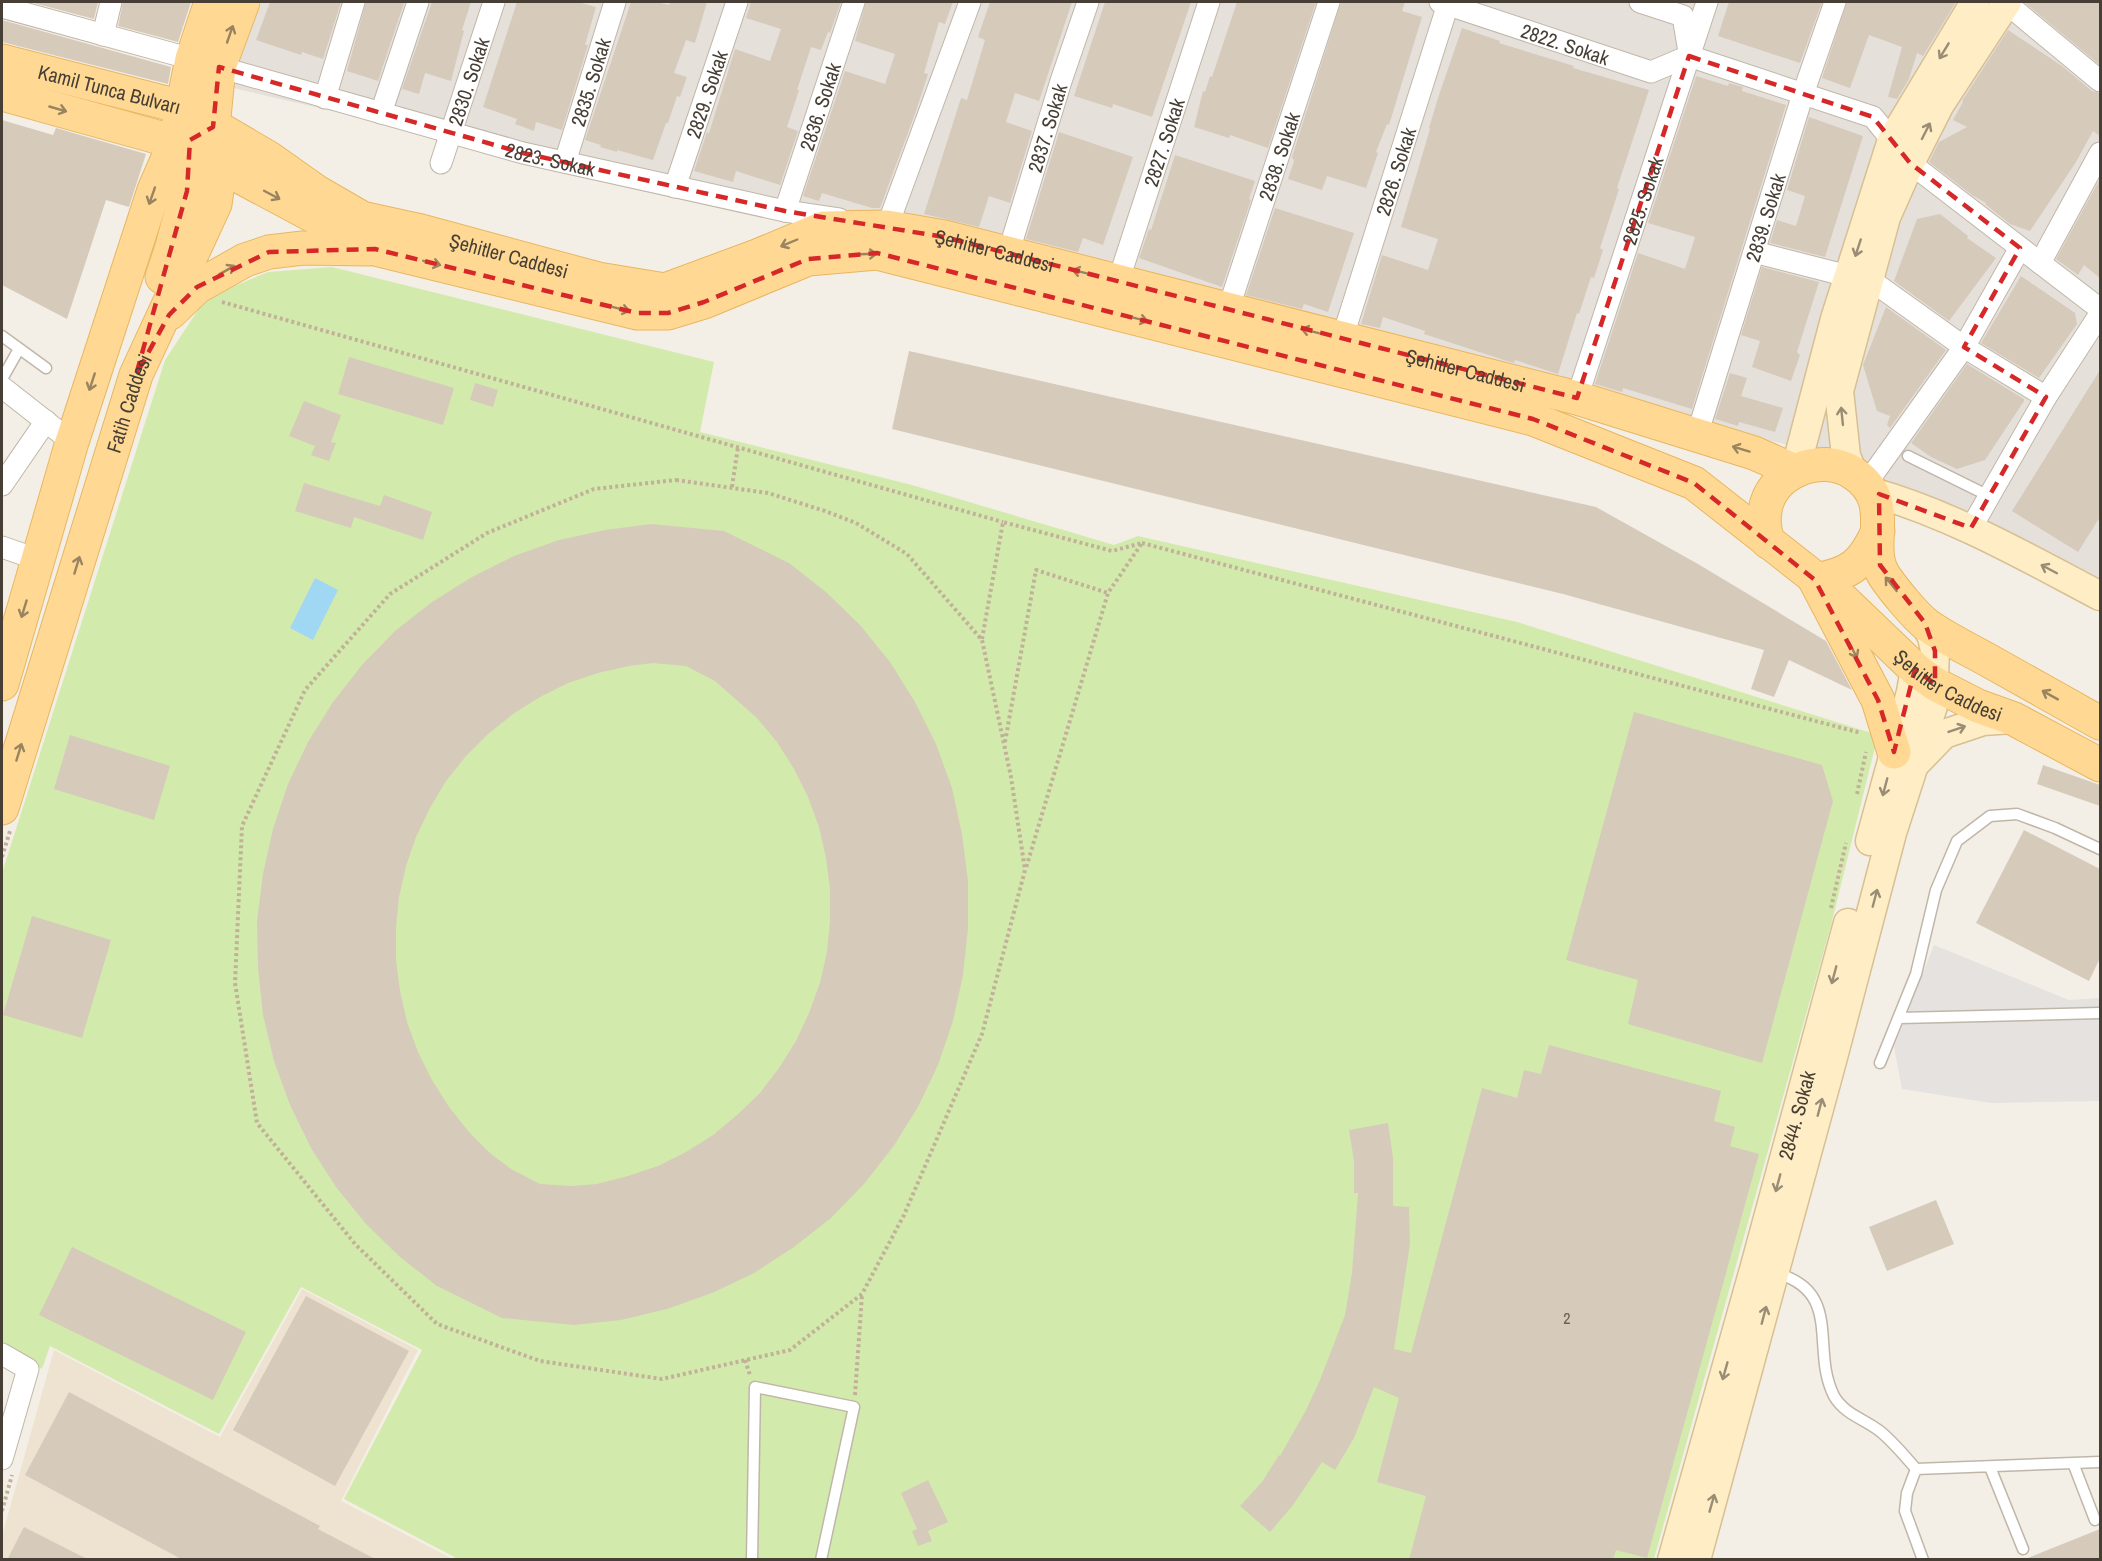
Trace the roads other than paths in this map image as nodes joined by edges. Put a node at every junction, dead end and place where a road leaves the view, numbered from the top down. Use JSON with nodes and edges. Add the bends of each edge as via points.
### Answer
{"nodes":[{"id":1,"x":111,"y":2,"type":"edge"},
{"id":2,"x":211,"y":2,"type":"edge"},
{"id":3,"x":243,"y":2,"type":"edge"},
{"id":4,"x":354,"y":2,"type":"edge"},
{"id":5,"x":418,"y":2,"type":"edge"},
{"id":6,"x":494,"y":2,"type":"edge"},
{"id":7,"x":615,"y":2,"type":"edge"},
{"id":8,"x":737,"y":2,"type":"edge"},
{"id":9,"x":854,"y":2,"type":"edge"},
{"id":10,"x":970,"y":2,"type":"edge"},
{"id":11,"x":1088,"y":2,"type":"edge"},
{"id":12,"x":1209,"y":2,"type":"edge"},
{"id":13,"x":1329,"y":2,"type":"edge"},
{"id":14,"x":1640,"y":2,"type":"edge"},
{"id":15,"x":1707,"y":2,"type":"edge"},
{"id":16,"x":1835,"y":2,"type":"edge"},
{"id":17,"x":1975,"y":2,"type":"edge"},
{"id":18,"x":2006,"y":2,"type":"edge"},
{"id":19,"x":1444,"y":3,"type":"edge"},
{"id":20,"x":2,"y":7,"type":"edge"},
{"id":21,"x":1493,"y":10,"type":"edge"},
{"id":22,"x":103,"y":35,"type":"junction"},
{"id":23,"x":1689,"y":56,"type":"junction"},
{"id":24,"x":2,"y":61,"type":"edge"},
{"id":25,"x":205,"y":63,"type":"junction"},
{"id":26,"x":2100,"y":81,"type":"edge"},
{"id":27,"x":2,"y":94,"type":"edge"},
{"id":28,"x":1803,"y":94,"type":"junction"},
{"id":29,"x":325,"y":98,"type":"junction"},
{"id":30,"x":381,"y":113,"type":"junction"},
{"id":31,"x":190,"y":133,"type":"junction"},
{"id":32,"x":451,"y":133,"type":"junction"},
{"id":33,"x":1892,"y":141,"type":"junction"},
{"id":34,"x":2100,"y":153,"type":"edge"},
{"id":35,"x":565,"y":162,"type":"junction"},
{"id":36,"x":441,"y":163,"type":"dead end"},
{"id":37,"x":1910,"y":163,"type":"junction"},
{"id":38,"x":220,"y":168,"type":"junction"},
{"id":39,"x":675,"y":187,"type":"junction"},
{"id":40,"x":785,"y":211,"type":"junction"},
{"id":41,"x":887,"y":227,"type":"junction"},
{"id":42,"x":2020,"y":248,"type":"junction"},
{"id":43,"x":375,"y":249,"type":"junction"},
{"id":44,"x":1754,"y":252,"type":"junction"},
{"id":45,"x":1008,"y":254,"type":"junction"},
{"id":46,"x":2040,"y":263,"type":"junction"},
{"id":47,"x":1859,"y":278,"type":"junction"},
{"id":48,"x":1118,"y":282,"type":"junction"},
{"id":49,"x":1228,"y":310,"type":"junction"},
{"id":50,"x":2100,"y":311,"type":"edge"},
{"id":51,"x":2,"y":336,"type":"edge"},
{"id":52,"x":1342,"y":339,"type":"junction"},
{"id":53,"x":1964,"y":347,"type":"junction"},
{"id":54,"x":19,"y":349,"type":"junction"},
{"id":55,"x":46,"y":368,"type":"dead end"},
{"id":56,"x":136,"y":375,"type":"junction"},
{"id":57,"x":2,"y":379,"type":"edge"},
{"id":58,"x":2,"y":387,"type":"edge"},
{"id":59,"x":2046,"y":397,"type":"junction"},
{"id":60,"x":1577,"y":398,"type":"junction"},
{"id":61,"x":46,"y":422,"type":"junction"},
{"id":62,"x":1697,"y":435,"type":"junction"},
{"id":63,"x":72,"y":441,"type":"junction"},
{"id":64,"x":1908,"y":456,"type":"dead end"},
{"id":65,"x":1795,"y":471,"type":"junction"},
{"id":66,"x":1864,"y":483,"type":"junction"},
{"id":67,"x":2,"y":485,"type":"edge"},
{"id":68,"x":1989,"y":496,"type":"junction"},
{"id":69,"x":1971,"y":528,"type":"junction"},
{"id":70,"x":1878,"y":531,"type":"junction"},
{"id":71,"x":1768,"y":542,"type":"junction"},
{"id":72,"x":2,"y":547,"type":"edge"},
{"id":73,"x":39,"y":560,"type":"junction"},
{"id":74,"x":1815,"y":580,"type":"junction"},
{"id":75,"x":2100,"y":596,"type":"edge"},
{"id":76,"x":1925,"y":623,"type":"junction"},
{"id":77,"x":1925,"y":676,"type":"junction"},
{"id":78,"x":2,"y":684,"type":"edge"},
{"id":79,"x":2014,"y":719,"type":"junction"},
{"id":80,"x":2100,"y":723,"type":"edge"},
{"id":81,"x":1886,"y":750,"type":"junction"},
{"id":82,"x":2100,"y":765,"type":"edge"},
{"id":83,"x":2,"y":808,"type":"edge"},
{"id":84,"x":2100,"y":849,"type":"edge"},
{"id":85,"x":2100,"y":1013,"type":"edge"},
{"id":86,"x":1899,"y":1017,"type":"junction"},
{"id":87,"x":1880,"y":1063,"type":"dead end"},
{"id":88,"x":1765,"y":1269,"type":"junction"},
{"id":89,"x":2,"y":1354,"type":"edge"},
{"id":90,"x":2,"y":1459,"type":"edge"},
{"id":91,"x":2100,"y":1462,"type":"edge"},
{"id":92,"x":2073,"y":1463,"type":"junction"},
{"id":93,"x":1990,"y":1467,"type":"junction"},
{"id":94,"x":1916,"y":1469,"type":"junction"},
{"id":95,"x":2095,"y":1520,"type":"dead end"},
{"id":96,"x":2023,"y":1550,"type":"dead end"},
{"id":97,"x":752,"y":1560,"type":"edge"},
{"id":98,"x":821,"y":1560,"type":"edge"},
{"id":99,"x":1672,"y":1560,"type":"edge"},
{"id":100,"x":1696,"y":1560,"type":"edge"},
{"id":101,"x":1923,"y":1560,"type":"edge"}],
"edges":[{"from":1,"to":22,"type":"street"},
{"from":2,"to":25,"type":"main road"},
{"from":25,"to":3,"type":"main road","one_way":true},
{"from":4,"to":29,"type":"street"},
{"from":5,"to":30,"type":"street"},
{"from":6,"to":32,"type":"street","name":"2830. Sokak"},
{"from":7,"to":35,"type":"street","name":"2835. Sokak"},
{"from":8,"to":39,"type":"street","name":"2829. Sokak"},
{"from":9,"to":40,"type":"street","name":"2836. Sokak"},
{"from":10,"to":41,"type":"street"},
{"from":11,"to":45,"type":"street","name":"2837. Sokak"},
{"from":12,"to":48,"type":"street","name":"2827. Sokak"},
{"from":13,"to":49,"type":"street","name":"2838. Sokak"},
{"from":14,"to":23,"type":"street","via":[[1683,16]]},
{"from":15,"to":23,"type":"street","name":"2825. Sokak"},
{"from":16,"to":28,"type":"street","name":"2839. Sokak"},
{"from":17,"to":33,"type":"main road","one_way":true},
{"from":18,"to":26,"type":"street"},
{"from":37,"to":18,"type":"main road","one_way":true,"via":[[1940,104]]},
{"from":19,"to":21,"type":"street","name":"2822. Sokak"},
{"from":19,"to":52,"type":"street","name":"2826. Sokak"},
{"from":20,"to":22,"type":"street","name":"2823. Sokak"},
{"from":21,"to":23,"type":"street","name":"2822. Sokak","via":[[1651,72]]},
{"from":22,"to":25,"type":"street","name":"2823. Sokak"},
{"from":23,"to":28,"type":"street"},
{"from":23,"to":60,"type":"street","name":"2825. Sokak"},
{"from":24,"to":31,"type":"main road","name":"Kamil Tunca Bulvarı"},
{"from":25,"to":29,"type":"street","name":"2823. Sokak"},
{"from":25,"to":31,"type":"main road"},
{"from":27,"to":31,"type":"main road","name":"Kamil Tunca Bulvarı","one_way":true},
{"from":28,"to":33,"type":"street","via":[[1873,117]]},
{"from":28,"to":44,"type":"street","name":"2839. Sokak"},
{"from":29,"to":30,"type":"street","name":"2823. Sokak"},
{"from":30,"to":32,"type":"street","name":"2823. Sokak"},
{"from":31,"to":38,"type":"main road","name":"Şehitler Caddesi"},
{"from":41,"to":31,"type":"main road","name":"Şehitler Caddesi","one_way":true,"via":[[824,228],[665,290],[598,279],[362,218],[269,158]]},
{"from":31,"to":56,"type":"main road","via":[[187,192],[153,299]]},
{"from":31,"to":63,"type":"main road","one_way":true,"via":[[154,190]]},
{"from":32,"to":35,"type":"street","name":"2823. Sokak"},
{"from":32,"to":36,"type":"street","name":"2830. Sokak"},
{"from":33,"to":37,"type":"street"},
{"from":33,"to":47,"type":"main road","one_way":true},
{"from":34,"to":46,"type":"street"},
{"from":35,"to":39,"type":"street","name":"2823. Sokak"},
{"from":37,"to":42,"type":"street"},
{"from":37,"to":47,"type":"main road"},
{"from":38,"to":43,"type":"main road","name":"Şehitler Caddesi","one_way":true},
{"from":38,"to":56,"type":"main road","name":"Fatih Caddesi","via":[[215,204]]},
{"from":39,"to":40,"type":"street","name":"2823. Sokak"},
{"from":40,"to":41,"type":"street","name":"2823. Sokak"},
{"from":41,"to":45,"type":"main road","name":"Şehitler Caddesi"},
{"from":42,"to":46,"type":"street"},
{"from":42,"to":53,"type":"street"},
{"from":56,"to":43,"type":"main road","one_way":true,"via":[[169,315],[197,287],[245,260],[303,248]]},
{"from":43,"to":71,"type":"main road","name":"Şehitler Caddesi","one_way":true,"via":[[637,313],[668,313],[704,302],[808,259],[877,253],[1533,419],[1694,483]]},
{"from":44,"to":47,"type":"street"},
{"from":44,"to":62,"type":"street","name":"2839. Sokak"},
{"from":48,"to":45,"type":"main road","name":"Şehitler Caddesi","one_way":true},
{"from":46,"to":50,"type":"street"},
{"from":47,"to":53,"type":"street"},
{"from":47,"to":65,"type":"main road","via":[[1835,319]]},
{"from":66,"to":47,"type":"main road","one_way":true,"via":[[1846,456],[1839,392]]},
{"from":48,"to":49,"type":"main road","name":"Şehitler Caddesi"},
{"from":52,"to":49,"type":"main road","name":"Şehitler Caddesi","one_way":true},
{"from":50,"to":59,"type":"street"},
{"from":51,"to":54,"type":"lane"},
{"from":52,"to":60,"type":"main road","name":"Şehitler Caddesi"},
{"from":53,"to":59,"type":"street"},
{"from":53,"to":66,"type":"street"},
{"from":54,"to":55,"type":"lane"},
{"from":54,"to":57,"type":"lane"},
{"from":83,"to":56,"type":"main road","name":"Fatih Caddesi","one_way":true},
{"from":58,"to":61,"type":"street"},
{"from":59,"to":68,"type":"street"},
{"from":60,"to":62,"type":"main road","name":"Şehitler Caddesi"},
{"from":61,"to":63,"type":"street"},
{"from":61,"to":67,"type":"street"},
{"from":65,"to":62,"type":"main road","name":"Şehitler Caddesi","one_way":true},
{"from":63,"to":73,"type":"main road"},
{"from":64,"to":68,"type":"lane"},
{"from":65,"to":66,"type":"main road","via":[[1814,465],[1834,465]]},
{"from":65,"to":71,"type":"main road","via":[[1771,493],[1765,509]]},
{"from":66,"to":69,"type":"main road"},
{"from":66,"to":70,"type":"main road","name":"Şehitler Caddesi","via":[[1879,511]]},
{"from":68,"to":69,"type":"street"},
{"from":75,"to":69,"type":"main road","one_way":true},
{"from":70,"to":74,"type":"main road","via":[[1855,566],[1836,576]]},
{"from":76,"to":70,"type":"main road","name":"Şehitler Caddesi","one_way":true,"via":[[1883,574]]},
{"from":71,"to":74,"type":"main road","name":"Şehitler Caddesi"},
{"from":72,"to":73,"type":"street"},
{"from":73,"to":78,"type":"main road","one_way":true},
{"from":74,"to":77,"type":"main road","name":"Şehitler Caddesi","via":[[1843,600]]},
{"from":74,"to":81,"type":"main road","one_way":true,"via":[[1878,700]]},
{"from":76,"to":77,"type":"main road","name":"2844. Sokak","via":[[1935,651]]},
{"from":80,"to":76,"type":"main road","name":"Şehitler Caddesi","one_way":true},
{"from":77,"to":79,"type":"main road","name":"Şehitler Caddesi","via":[[1978,706]]},
{"from":77,"to":81,"type":"main road","name":"2844. Sokak","via":[[1911,692]]},
{"from":81,"to":79,"type":"main road","name":"2844. Sokak","one_way":true,"via":[[1983,721]]},
{"from":79,"to":82,"type":"main road","name":"Şehitler Caddesi"},
{"from":81,"to":88,"type":"main road","name":"2844. Sokak"},
{"from":84,"to":86,"type":"lane","via":[[2017,814],[1990,816],[1957,841],[1936,890],[1916,974]]},
{"from":85,"to":86,"type":"lane"},
{"from":86,"to":87,"type":"lane"},
{"from":88,"to":94,"type":"lane","via":[[1801,1284],[1818,1306],[1827,1374],[1839,1403],[1879,1430]]},
{"from":88,"to":99,"type":"main road","name":"2844. Sokak","one_way":true},
{"from":100,"to":88,"type":"main road","name":"2844. Sokak","one_way":true},
{"from":89,"to":90,"type":"street","via":[[28,1369]]},
{"from":91,"to":92,"type":"lane"},
{"from":92,"to":93,"type":"lane"},
{"from":92,"to":95,"type":"lane"},
{"from":93,"to":94,"type":"lane"},
{"from":93,"to":96,"type":"lane"},
{"from":94,"to":101,"type":"lane","via":[[1905,1511]]},
{"from":97,"to":98,"type":"lane","via":[[754,1387],[855,1407]]}]}
